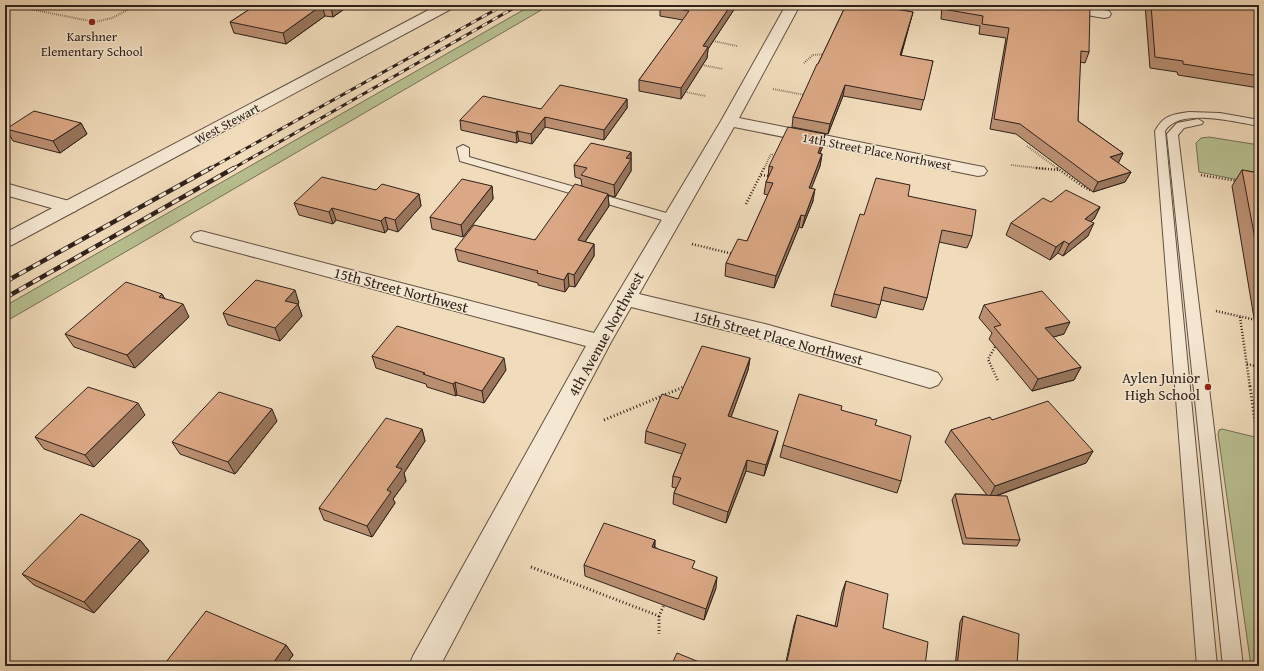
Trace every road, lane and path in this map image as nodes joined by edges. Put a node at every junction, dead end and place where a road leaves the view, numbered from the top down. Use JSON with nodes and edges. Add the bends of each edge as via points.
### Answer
{"nodes":[{"id":1,"x":9,"y":5,"type":"edge"},
{"id":2,"x":137,"y":5,"type":"edge"},
{"id":3,"x":448,"y":5,"type":"edge"},
{"id":4,"x":792,"y":5,"type":"edge"},
{"id":5,"x":1052,"y":5,"type":"edge"},
{"id":6,"x":1104,"y":14,"type":"dead end"},
{"id":7,"x":713,"y":42,"type":"edge"},
{"id":8,"x":737,"y":46,"type":"dead end"},
{"id":9,"x":830,"y":54,"type":"edge"},
{"id":10,"x":804,"y":63,"type":"dead end"},
{"id":11,"x":702,"y":65,"type":"edge"},
{"id":12,"x":723,"y":69,"type":"dead end"},
{"id":13,"x":773,"y":89,"type":"dead end"},
{"id":14,"x":685,"y":92,"type":"edge"},
{"id":15,"x":805,"y":95,"type":"edge"},
{"id":16,"x":706,"y":96,"type":"dead end"},
{"id":17,"x":729,"y":121,"type":"junction"},
{"id":18,"x":1259,"y":123,"type":"edge"},
{"id":19,"x":1259,"y":130,"type":"edge"},
{"id":20,"x":1026,"y":146,"type":"dead end"},
{"id":21,"x":463,"y":148,"type":"dead end"},
{"id":22,"x":778,"y":156,"type":"edge"},
{"id":23,"x":1011,"y":165,"type":"dead end"},
{"id":24,"x":1060,"y":170,"type":"junction"},
{"id":25,"x":1064,"y":170,"type":"edge"},
{"id":26,"x":978,"y":171,"type":"dead end"},
{"id":27,"x":761,"y":175,"type":"junction"},
{"id":28,"x":1200,"y":175,"type":"dead end"},
{"id":29,"x":769,"y":176,"type":"edge"},
{"id":30,"x":1244,"y":183,"type":"edge"},
{"id":31,"x":5,"y":189,"type":"edge"},
{"id":32,"x":1094,"y":191,"type":"edge"},
{"id":33,"x":746,"y":204,"type":"dead end"},
{"id":34,"x":69,"y":207,"type":"junction"},
{"id":35,"x":673,"y":219,"type":"junction"},
{"id":36,"x":201,"y":237,"type":"dead end"},
{"id":37,"x":5,"y":241,"type":"edge"},
{"id":38,"x":692,"y":244,"type":"dead end"},
{"id":39,"x":735,"y":254,"type":"edge"},
{"id":40,"x":625,"y":298,"type":"junction"},
{"id":41,"x":1213,"y":311,"type":"dead end"},
{"id":42,"x":1240,"y":317,"type":"junction"},
{"id":43,"x":1259,"y":321,"type":"edge"},
{"id":44,"x":600,"y":342,"type":"junction"},
{"id":45,"x":995,"y":347,"type":"dead end"},
{"id":46,"x":1247,"y":364,"type":"junction"},
{"id":47,"x":1259,"y":367,"type":"edge"},
{"id":48,"x":930,"y":379,"type":"dead end"},
{"id":49,"x":998,"y":380,"type":"dead end"},
{"id":50,"x":689,"y":385,"type":"edge"},
{"id":51,"x":604,"y":420,"type":"dead end"},
{"id":52,"x":1259,"y":430,"type":"edge"},
{"id":53,"x":530,"y":567,"type":"dead end"},
{"id":54,"x":664,"y":605,"type":"edge"},
{"id":55,"x":658,"y":616,"type":"junction"},
{"id":56,"x":659,"y":634,"type":"dead end"},
{"id":57,"x":424,"y":666,"type":"edge"},
{"id":58,"x":1207,"y":666,"type":"edge"},
{"id":59,"x":1233,"y":666,"type":"edge"}],
"edges":[{"from":1,"to":2,"type":"path","via":[[95,22],[115,18]]},
{"from":3,"to":34,"type":"street","name":"West Stewart"},
{"from":4,"to":17,"type":"street","name":"4th Avenue Northwest"},
{"from":5,"to":6,"type":"street"},
{"from":7,"to":8,"type":"path"},
{"from":9,"to":10,"type":"path","via":[[813,55]]},
{"from":11,"to":12,"type":"path"},
{"from":13,"to":15,"type":"path"},
{"from":14,"to":16,"type":"path"},
{"from":17,"to":26,"type":"street","name":"14th Street Place Northwest"},
{"from":17,"to":35,"type":"street","name":"4th Avenue Northwest"},
{"from":18,"to":58,"type":"lane","via":[[1208,114],[1192,114],[1170,120],[1160,131]]},
{"from":19,"to":59,"type":"lane","via":[[1196,122],[1181,125],[1172,134]]},
{"from":20,"to":24,"type":"path"},
{"from":21,"to":35,"type":"lane","via":[[464,159]]},
{"from":22,"to":27,"type":"path","via":[[771,154]]},
{"from":23,"to":24,"type":"path"},
{"from":24,"to":25,"type":"path"},
{"from":24,"to":32,"type":"path","via":[[1086,189]]},
{"from":27,"to":29,"type":"path"},
{"from":27,"to":33,"type":"path"},
{"from":28,"to":30,"type":"path"},
{"from":31,"to":34,"type":"street"},
{"from":34,"to":37,"type":"street","name":"West Stewart"},
{"from":35,"to":40,"type":"street","name":"4th Avenue Northwest"},
{"from":36,"to":44,"type":"street","name":"15th Street Northwest"},
{"from":38,"to":39,"type":"path"},
{"from":40,"to":44,"type":"street","name":"4th Avenue Northwest"},
{"from":40,"to":48,"type":"street","name":"15th Street Place Northwest","via":[[765,332]]},
{"from":41,"to":42,"type":"path"},
{"from":42,"to":43,"type":"path"},
{"from":42,"to":46,"type":"path"},
{"from":44,"to":57,"type":"street","name":"4th Avenue Northwest"},
{"from":45,"to":49,"type":"path","via":[[988,359]]},
{"from":46,"to":47,"type":"path"},
{"from":46,"to":52,"type":"path","via":[[1256,429]]},
{"from":50,"to":51,"type":"path"},
{"from":53,"to":55,"type":"path"},
{"from":54,"to":55,"type":"path"},
{"from":55,"to":56,"type":"path"}]}
